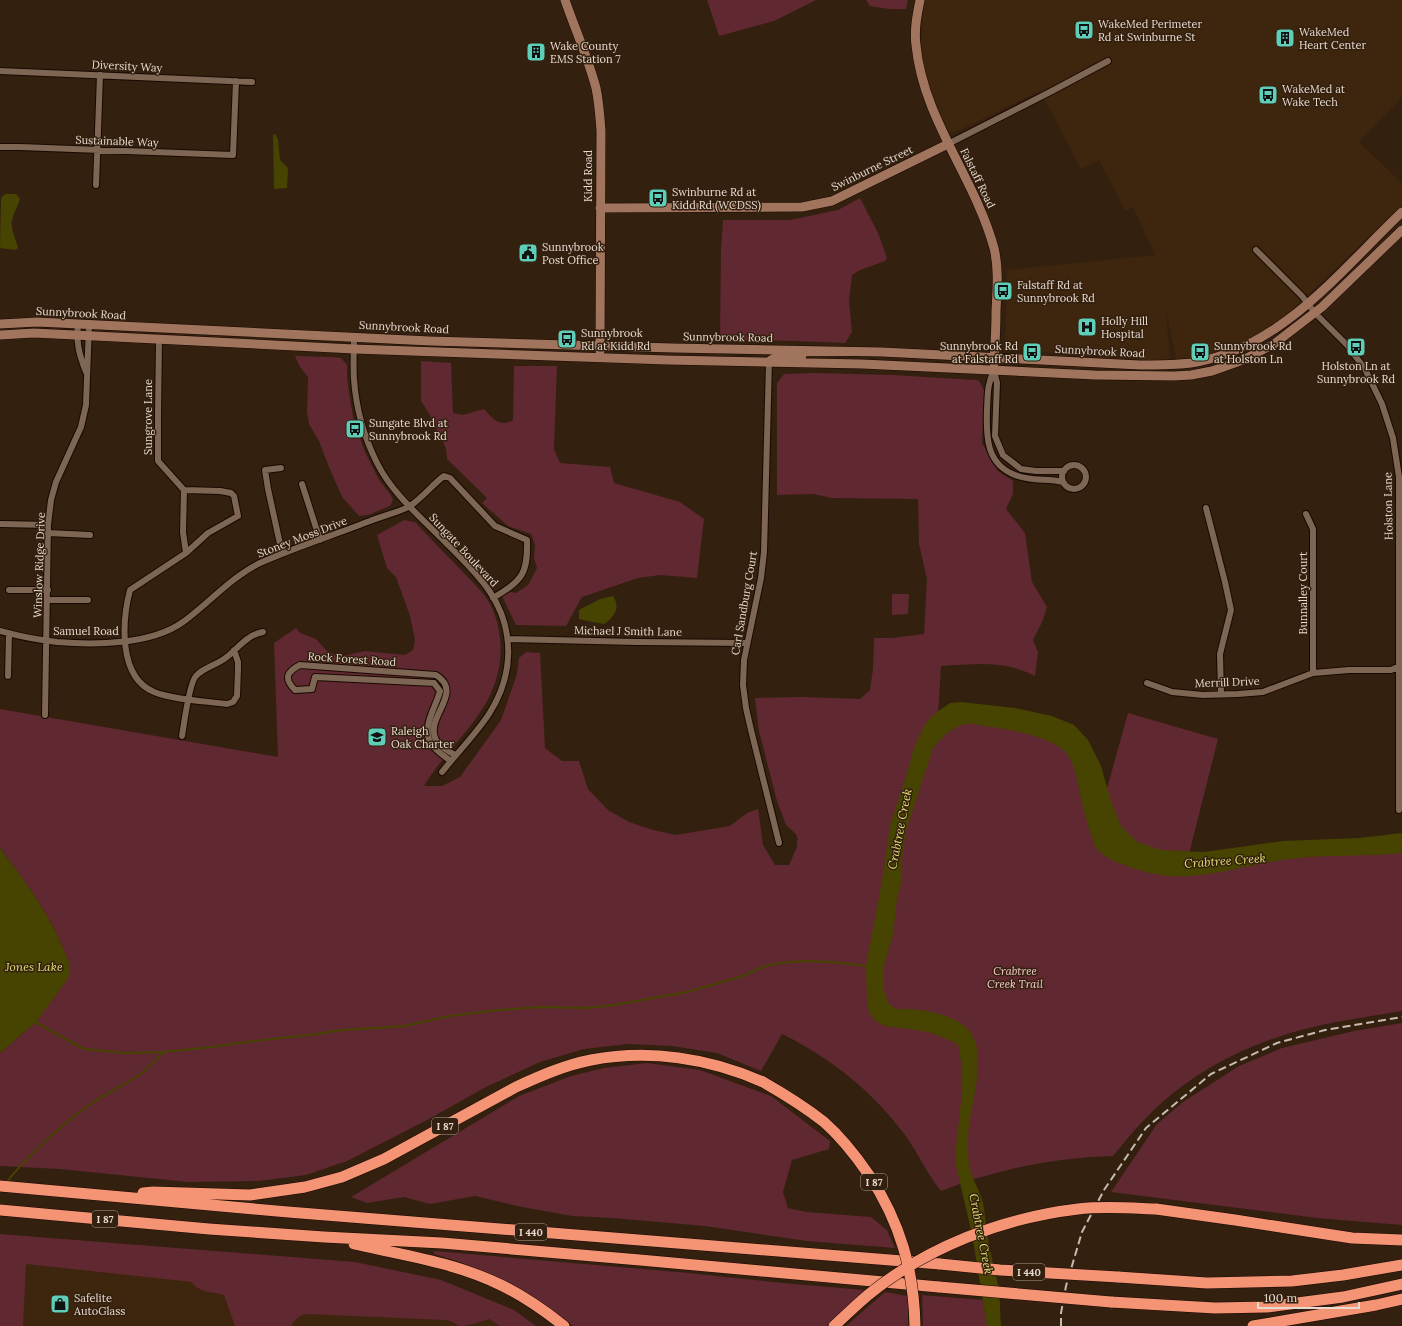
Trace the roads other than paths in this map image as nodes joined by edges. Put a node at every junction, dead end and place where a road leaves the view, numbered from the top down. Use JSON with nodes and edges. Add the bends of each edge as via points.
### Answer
{"nodes":[{"id":1,"x":565,"y":0,"type":"edge"},
{"id":2,"x":920,"y":0,"type":"edge"},
{"id":3,"x":1108,"y":61,"type":"dead end"},
{"id":4,"x":0,"y":71,"type":"edge"},
{"id":5,"x":100,"y":75,"type":"junction"},
{"id":6,"x":236,"y":81,"type":"junction"},
{"id":7,"x":252,"y":82,"type":"dead end"},
{"id":8,"x":948,"y":144,"type":"junction"},
{"id":9,"x":0,"y":147,"type":"edge"},
{"id":10,"x":98,"y":150,"type":"junction"},
{"id":11,"x":96,"y":185,"type":"dead end"},
{"id":12,"x":600,"y":208,"type":"junction"},
{"id":13,"x":1402,"y":212,"type":"edge"},
{"id":14,"x":1402,"y":230,"type":"edge"},
{"id":15,"x":1256,"y":250,"type":"dead end"},
{"id":16,"x":1307,"y":304,"type":"junction"},
{"id":17,"x":1315,"y":313,"type":"junction"},
{"id":18,"x":0,"y":324,"type":"edge"},
{"id":19,"x":78,"y":324,"type":"junction"},
{"id":20,"x":89,"y":325,"type":"junction"},
{"id":21,"x":0,"y":335,"type":"edge"},
{"id":22,"x":77,"y":335,"type":"junction"},
{"id":23,"x":88,"y":336,"type":"junction"},
{"id":24,"x":354,"y":337,"type":"junction"},
{"id":25,"x":160,"y":340,"type":"junction"},
{"id":26,"x":601,"y":345,"type":"junction"},
{"id":27,"x":354,"y":349,"type":"junction"},
{"id":28,"x":828,"y":351,"type":"junction"},
{"id":29,"x":600,"y":358,"type":"junction"},
{"id":30,"x":994,"y":358,"type":"junction"},
{"id":31,"x":769,"y":362,"type":"junction"},
{"id":32,"x":994,"y":370,"type":"junction"},
{"id":33,"x":87,"y":373,"type":"junction"},
{"id":34,"x":281,"y":468,"type":"dead end"},
{"id":35,"x":1064,"y":471,"type":"junction"},
{"id":36,"x":1063,"y":482,"type":"junction"},
{"id":37,"x":302,"y":484,"type":"dead end"},
{"id":38,"x":184,"y":490,"type":"junction"},
{"id":39,"x":409,"y":506,"type":"junction"},
{"id":40,"x":1206,"y":508,"type":"dead end"},
{"id":41,"x":1306,"y":514,"type":"dead end"},
{"id":42,"x":1,"y":524,"type":"dead end"},
{"id":43,"x":48,"y":525,"type":"junction"},
{"id":44,"x":48,"y":533,"type":"junction"},
{"id":45,"x":90,"y":535,"type":"dead end"},
{"id":46,"x":320,"y":540,"type":"junction"},
{"id":47,"x":186,"y":553,"type":"junction"},
{"id":48,"x":282,"y":553,"type":"junction"},
{"id":49,"x":9,"y":590,"type":"dead end"},
{"id":50,"x":48,"y":590,"type":"junction"},
{"id":51,"x":493,"y":598,"type":"junction"},
{"id":52,"x":48,"y":600,"type":"junction"},
{"id":53,"x":88,"y":600,"type":"dead end"},
{"id":54,"x":0,"y":631,"type":"edge"},
{"id":55,"x":263,"y":632,"type":"dead end"},
{"id":56,"x":9,"y":633,"type":"junction"},
{"id":57,"x":508,"y":639,"type":"junction"},
{"id":58,"x":46,"y":641,"type":"junction"},
{"id":59,"x":125,"y":641,"type":"junction"},
{"id":60,"x":747,"y":643,"type":"junction"},
{"id":61,"x":234,"y":650,"type":"junction"},
{"id":62,"x":1401,"y":665,"type":"edge"},
{"id":63,"x":1313,"y":673,"type":"junction"},
{"id":64,"x":8,"y":676,"type":"dead end"},
{"id":65,"x":1148,"y":683,"type":"dead end"},
{"id":66,"x":1221,"y":694,"type":"junction"},
{"id":67,"x":189,"y":699,"type":"junction"},
{"id":68,"x":45,"y":715,"type":"dead end"},
{"id":69,"x":182,"y":736,"type":"dead end"},
{"id":70,"x":455,"y":755,"type":"junction"},
{"id":71,"x":451,"y":761,"type":"junction"},
{"id":72,"x":442,"y":772,"type":"dead end"},
{"id":73,"x":1399,"y":810,"type":"dead end"},
{"id":74,"x":780,"y":843,"type":"dead end"},
{"id":75,"x":0,"y":1186,"type":"edge"},
{"id":76,"x":123,"y":1196,"type":"junction"},
{"id":77,"x":0,"y":1210,"type":"edge"},
{"id":78,"x":324,"y":1237,"type":"junction"},
{"id":79,"x":1402,"y":1240,"type":"edge"},
{"id":80,"x":1402,"y":1266,"type":"edge"},
{"id":81,"x":1402,"y":1284,"type":"edge"},
{"id":82,"x":1402,"y":1299,"type":"edge"},
{"id":83,"x":564,"y":1326,"type":"edge"},
{"id":84,"x":834,"y":1326,"type":"edge"},
{"id":85,"x":915,"y":1326,"type":"edge"},
{"id":86,"x":1254,"y":1326,"type":"edge"}],
"edges":[{"from":1,"to":12,"type":"main road","name":"Kidd Road","via":[[596,89],[601,131]]},
{"from":2,"to":8,"type":"main road","name":"Falstaff Road","via":[[916,17],[915,44],[918,62],[926,93]]},
{"from":3,"to":8,"type":"street","name":"Swinburne Street"},
{"from":4,"to":5,"type":"street","name":"Diversity Way"},
{"from":5,"to":6,"type":"street","name":"Diversity Way"},
{"from":5,"to":10,"type":"street"},
{"from":6,"to":7,"type":"street","name":"Diversity Way"},
{"from":6,"to":10,"type":"street","name":"Sustainable Way","via":[[233,156]]},
{"from":8,"to":12,"type":"main road","name":"Swinburne Street","via":[[832,201],[802,207]]},
{"from":8,"to":30,"type":"main road","name":"Falstaff Road","via":[[984,219],[994,249],[998,276]]},
{"from":9,"to":10,"type":"street","name":"Sustainable Way"},
{"from":10,"to":11,"type":"street"},
{"from":12,"to":26,"type":"main road","name":"Kidd Road"},
{"from":13,"to":16,"type":"main road","name":"Sunnybrook Road"},
{"from":14,"to":17,"type":"main road","name":"Sunnybrook Road"},
{"from":15,"to":16,"type":"street","name":"Holston Lane"},
{"from":16,"to":17,"type":"street","name":"Holston Lane"},
{"from":16,"to":30,"type":"main road","name":"Sunnybrook Road","via":[[1282,324],[1247,345],[1193,363],[1151,365]]},
{"from":17,"to":32,"type":"main road","name":"Sunnybrook Road","via":[[1274,344],[1243,360],[1191,375],[1124,376]]},
{"from":17,"to":62,"type":"street","name":"Holston Lane","via":[[1365,369],[1382,404],[1393,438],[1399,475]]},
{"from":18,"to":19,"type":"main road","name":"Sunnybrook Road"},
{"from":19,"to":20,"type":"main road","name":"Sunnybrook Road"},
{"from":19,"to":22,"type":"street","name":"Winslow Ridge Drive"},
{"from":20,"to":23,"type":"street","name":"Winslow Ridge Drive"},
{"from":20,"to":24,"type":"main road","name":"Sunnybrook Road"},
{"from":21,"to":22,"type":"main road","name":"Sunnybrook Road"},
{"from":22,"to":23,"type":"main road","name":"Sunnybrook Road"},
{"from":22,"to":33,"type":"street","name":"Winslow Ridge Drive","via":[[77,346]]},
{"from":23,"to":25,"type":"main road","name":"Sunnybrook Road"},
{"from":23,"to":33,"type":"street","name":"Winslow Ridge Drive"},
{"from":24,"to":26,"type":"main road","name":"Sunnybrook Road"},
{"from":24,"to":27,"type":"street","name":"Sungate Boulevard"},
{"from":25,"to":27,"type":"main road","name":"Sunnybrook Road"},
{"from":25,"to":38,"type":"street","name":"Sungrove Lane","via":[[158,461]]},
{"from":26,"to":28,"type":"main road","name":"Sunnybrook Road"},
{"from":26,"to":29,"type":"main road","name":"Kidd Road"},
{"from":27,"to":29,"type":"main road","name":"Sunnybrook Road"},
{"from":27,"to":39,"type":"street","name":"Sungate Boulevard","via":[[355,396],[365,435],[384,475]]},
{"from":28,"to":30,"type":"main road","name":"Sunnybrook Road"},
{"from":28,"to":31,"type":"main road","via":[[816,356],[779,356]]},
{"from":29,"to":31,"type":"main road","name":"Sunnybrook Road"},
{"from":30,"to":32,"type":"main road","name":"Falstaff Road"},
{"from":31,"to":32,"type":"main road","name":"Sunnybrook Road"},
{"from":31,"to":60,"type":"street","name":"Carl Sandburg Court","via":[[764,552]]},
{"from":32,"to":35,"type":"street","name":"Falstaff Road","via":[[998,383],[995,436],[1003,455],[1021,469]]},
{"from":32,"to":36,"type":"street","name":"Falstaff Road","via":[[988,382],[987,430],[988,445],[994,458],[1002,468],[1014,475],[1029,480]]},
{"from":33,"to":43,"type":"street","name":"Winslow Ridge Drive","via":[[85,413],[56,482]]},
{"from":34,"to":48,"type":"street","via":[[265,470]]},
{"from":35,"to":36,"type":"street"},
{"from":35,"to":36,"type":"street","name":"Falstaff Road","via":[[1070,466],[1078,466],[1085,471],[1086,479],[1081,487],[1075,489],[1068,488]]},
{"from":37,"to":46,"type":"street"},
{"from":38,"to":47,"type":"street","via":[[183,532]]},
{"from":38,"to":47,"type":"street","via":[[231,492],[238,516],[208,533]]},
{"from":39,"to":46,"type":"street","name":"Stoney Moss Drive"},
{"from":39,"to":51,"type":"street","name":"Sungate Boulevard","via":[[479,578]]},
{"from":39,"to":51,"type":"street","via":[[444,476],[450,478],[495,526],[527,540],[528,556],[524,572],[514,585]]},
{"from":40,"to":66,"type":"street","via":[[1226,582],[1230,610],[1220,654]]},
{"from":41,"to":63,"type":"street","name":"Bunnalley Court","via":[[1313,529]]},
{"from":42,"to":43,"type":"street"},
{"from":43,"to":44,"type":"street","name":"Winslow Ridge Drive"},
{"from":44,"to":45,"type":"street"},
{"from":44,"to":50,"type":"street","name":"Winslow Ridge Drive"},
{"from":46,"to":48,"type":"street","name":"Stoney Moss Drive"},
{"from":47,"to":59,"type":"street","via":[[130,590],[125,607]]},
{"from":48,"to":59,"type":"street","name":"Stoney Moss Drive","via":[[242,574],[172,629]]},
{"from":49,"to":50,"type":"street"},
{"from":50,"to":52,"type":"street","name":"Winslow Ridge Drive"},
{"from":51,"to":57,"type":"street","name":"Sungate Boulevard","via":[[506,626]]},
{"from":52,"to":53,"type":"street"},
{"from":52,"to":58,"type":"street","name":"Winslow Ridge Drive"},
{"from":54,"to":56,"type":"street","name":"Samuel Road"},
{"from":55,"to":61,"type":"street","via":[[255,633]]},
{"from":56,"to":58,"type":"street","name":"Samuel Road"},
{"from":56,"to":64,"type":"street"},
{"from":57,"to":60,"type":"street","name":"Michael J Smith Lane"},
{"from":57,"to":70,"type":"street","name":"Sungate Boulevard","via":[[506,675],[496,702]]},
{"from":58,"to":59,"type":"street","name":"Samuel Road"},
{"from":58,"to":68,"type":"street","name":"Winslow Ridge Drive"},
{"from":59,"to":67,"type":"street","via":[[129,665],[139,681],[154,692]]},
{"from":60,"to":74,"type":"street","name":"Carl Sandburg Court","via":[[743,685],[746,708]]},
{"from":61,"to":67,"type":"street","via":[[195,676]]},
{"from":61,"to":67,"type":"street","via":[[238,662],[236,699],[227,704]]},
{"from":62,"to":63,"type":"street","name":"Merrill Drive","via":[[1391,670]]},
{"from":62,"to":73,"type":"street","name":"Holston Lane"},
{"from":63,"to":66,"type":"street","name":"Merrill Drive","via":[[1263,692]]},
{"from":65,"to":66,"type":"street","name":"Merrill Drive","via":[[1172,692]]},
{"from":67,"to":69,"type":"street"},
{"from":70,"to":71,"type":"street","name":"Sungate Boulevard"},
{"from":70,"to":71,"type":"street","name":"Rock Forest Road","via":[[440,745],[435,738],[434,726],[446,699],[443,679],[436,675],[300,665],[291,670],[288,676],[289,684],[295,690],[312,689],[315,677],[434,683],[440,691],[428,725],[428,733],[430,742]]},
{"from":71,"to":72,"type":"street","name":"Sungate Boulevard"},
{"from":75,"to":76,"type":"highway","number":"I 87"},
{"from":76,"to":80,"type":"highway","number":"I 440","bridge":true,"via":[[393,1221],[1000,1270],[1207,1283],[1292,1281]]},
{"from":76,"to":85,"type":"highway","number":"I 87","bridge":true,"via":[[153,1192],[250,1195],[305,1187],[342,1177],[384,1159],[522,1085],[564,1068],[590,1060],[624,1055],[687,1058],[720,1065],[763,1082],[795,1101],[846,1144],[881,1194],[904,1246],[912,1278]]},
{"from":77,"to":78,"type":"highway","number":"I 87"},
{"from":78,"to":81,"type":"highway","number":"I 440","bridge":true,"via":[[442,1243],[1111,1302],[1215,1308],[1267,1307],[1343,1297]]},
{"from":78,"to":83,"type":"highway","number":"I 87","via":[[464,1270],[503,1286],[542,1309]]},
{"from":79,"to":84,"type":"highway","bridge":true,"via":[[1352,1238],[1156,1209],[1079,1209],[1040,1215],[990,1228],[960,1240],[921,1259],[867,1295]]},
{"from":82,"to":86,"type":"highway"}]}
